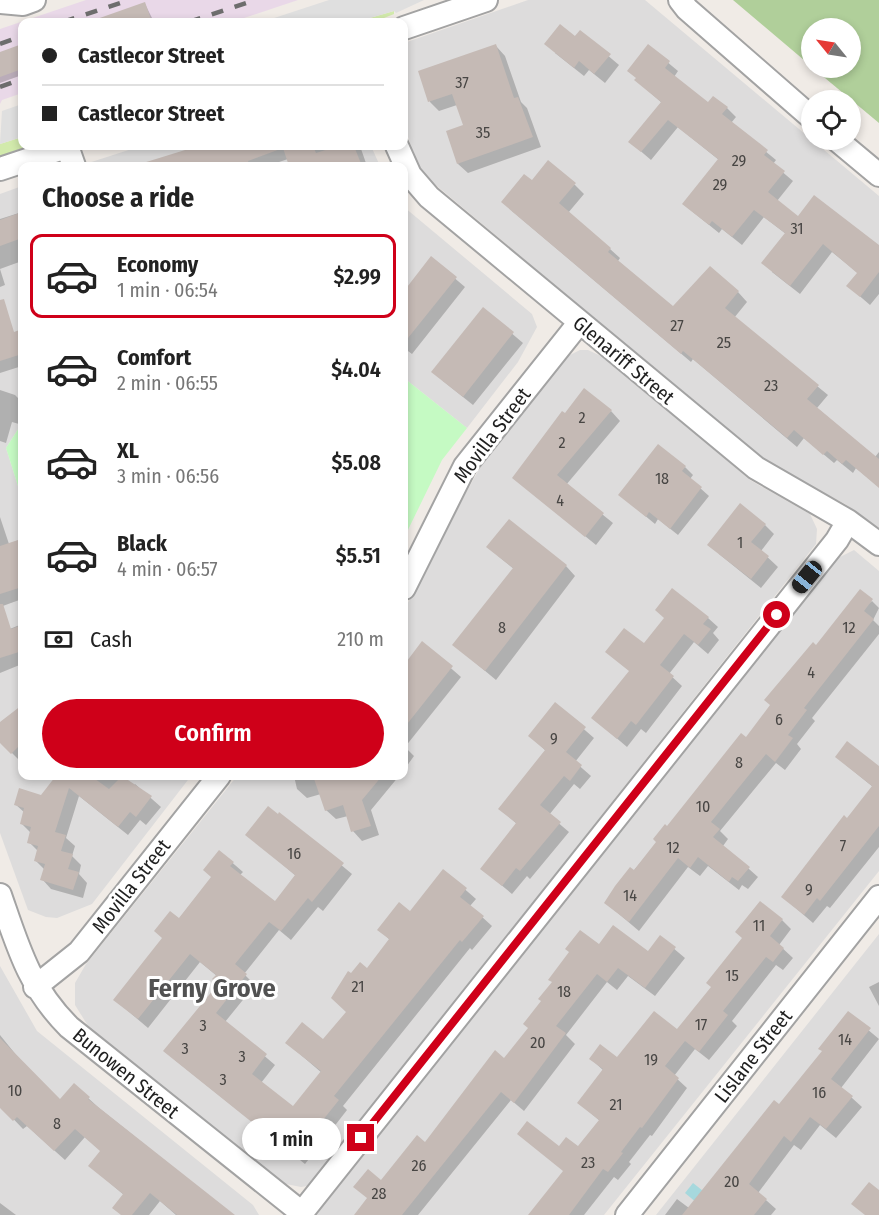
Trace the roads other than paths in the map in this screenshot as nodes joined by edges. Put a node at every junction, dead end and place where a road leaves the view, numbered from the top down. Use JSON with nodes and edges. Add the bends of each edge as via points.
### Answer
{"nodes":[{"id":1,"x":34,"y":0,"type":"edge"},
{"id":2,"x":486,"y":0,"type":"edge"},
{"id":3,"x":666,"y":0,"type":"edge"},
{"id":4,"x":0,"y":3,"type":"edge"},
{"id":5,"x":683,"y":5,"type":"edge"},
{"id":6,"x":408,"y":27,"type":"edge"},
{"id":7,"x":801,"y":108,"type":"edge"},
{"id":8,"x":56,"y":150,"type":"edge"},
{"id":9,"x":849,"y":150,"type":"edge"},
{"id":10,"x":21,"y":162,"type":"edge"},
{"id":11,"x":18,"y":163,"type":"edge"},
{"id":12,"x":0,"y":169,"type":"edge"},
{"id":13,"x":408,"y":171,"type":"edge"},
{"id":14,"x":879,"y":175,"type":"edge"},
{"id":15,"x":579,"y":322,"type":"junction"},
{"id":16,"x":848,"y":521,"type":"junction"},
{"id":17,"x":879,"y":544,"type":"edge"},
{"id":18,"x":408,"y":580,"type":"edge"},
{"id":19,"x":216,"y":780,"type":"edge"},
{"id":20,"x":0,"y":895,"type":"edge"},
{"id":21,"x":879,"y":897,"type":"edge"},
{"id":22,"x":35,"y":987,"type":"junction"},
{"id":23,"x":301,"y":1214,"type":"edge"},
{"id":24,"x":627,"y":1215,"type":"edge"}],
"edges":[{"from":1,"to":4,"type":"street","via":[[23,4]]},
{"from":2,"to":6,"type":"street"},
{"from":3,"to":5,"type":"street"},
{"from":5,"to":7,"type":"street"},
{"from":8,"to":10,"type":"street"},
{"from":9,"to":14,"type":"street"},
{"from":11,"to":12,"type":"street"},
{"from":13,"to":15,"type":"street","name":"Glenariff Street","via":[[432,199]]},
{"from":15,"to":16,"type":"street","name":"Glenariff Street","via":[[756,468]]},
{"from":15,"to":18,"type":"street","name":"Movilla Street","via":[[465,466]]},
{"from":16,"to":17,"type":"street","name":"Glenariff Street"},
{"from":16,"to":23,"type":"street","via":[[837,540]]},
{"from":19,"to":22,"type":"street","name":"Movilla Street","via":[[79,952]]},
{"from":20,"to":22,"type":"street","name":"Bunowen Street"},
{"from":21,"to":24,"type":"street","name":"Lislane Street"},
{"from":22,"to":23,"type":"street","name":"Bunowen Street","via":[[69,1027]]}]}
